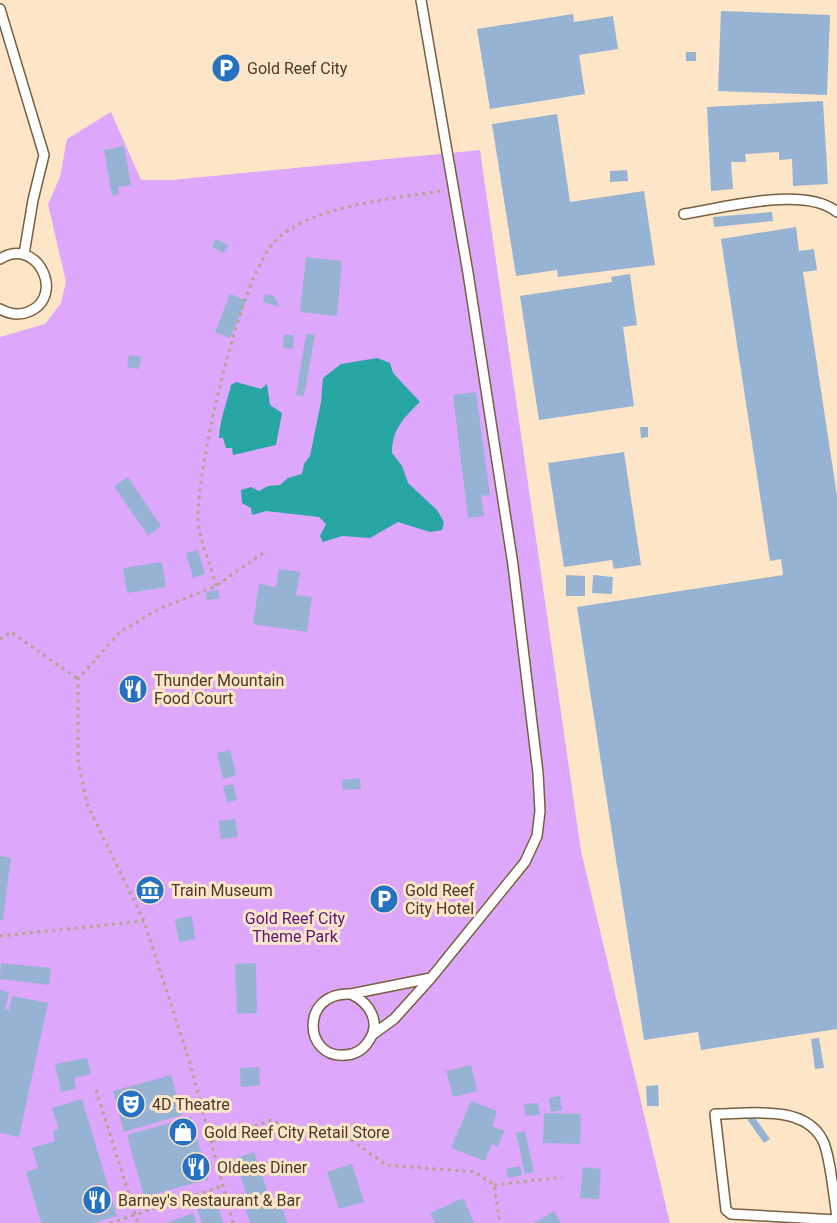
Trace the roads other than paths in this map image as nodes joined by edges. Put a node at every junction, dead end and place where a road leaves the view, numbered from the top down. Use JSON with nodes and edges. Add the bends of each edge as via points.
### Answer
{"nodes":[{"id":1,"x":421,"y":0,"type":"edge"},
{"id":2,"x":0,"y":9,"type":"edge"},
{"id":3,"x":837,"y":212,"type":"edge"},
{"id":4,"x":684,"y":214,"type":"dead end"},
{"id":5,"x":24,"y":254,"type":"junction"},
{"id":6,"x":0,"y":259,"type":"edge"},
{"id":7,"x":1,"y":311,"type":"edge"},
{"id":8,"x":431,"y":978,"type":"junction"},
{"id":9,"x":351,"y":994,"type":"junction"},
{"id":10,"x":372,"y":1035,"type":"junction"},
{"id":11,"x":837,"y":1218,"type":"edge"}],
"edges":[{"from":1,"to":8,"type":"lane","via":[[513,565],[540,811],[537,836],[525,862]]},
{"from":2,"to":5,"type":"lane","via":[[44,155]]},
{"from":3,"to":4,"type":"lane","via":[[817,200],[798,199]]},
{"from":5,"to":6,"type":"lane"},
{"from":5,"to":7,"type":"lane","via":[[40,265],[45,274],[45,295],[32,310],[22,314]]},
{"from":8,"to":9,"type":"lane"},
{"from":8,"to":10,"type":"lane","via":[[394,1019]]},
{"from":9,"to":10,"type":"lane","via":[[368,1006],[375,1025]]},
{"from":9,"to":10,"type":"lane","via":[[321,1002],[313,1022],[317,1042],[332,1054],[342,1056],[360,1051]]},
{"from":11,"to":11,"type":"lane","via":[[823,1140],[808,1122],[786,1115],[715,1114],[726,1210],[731,1214]]}]}
